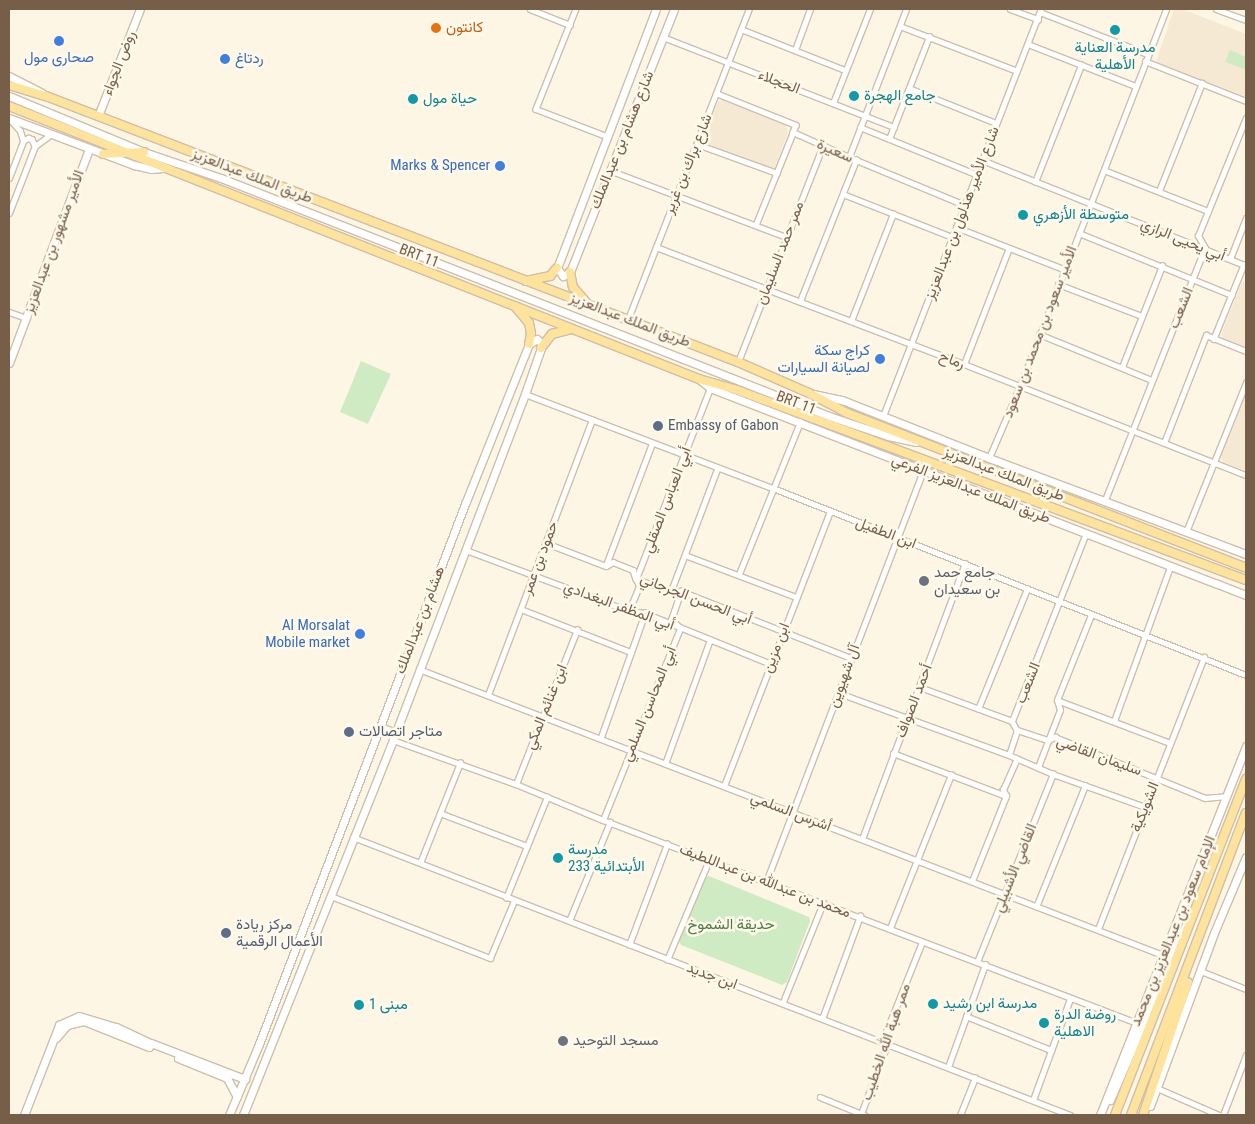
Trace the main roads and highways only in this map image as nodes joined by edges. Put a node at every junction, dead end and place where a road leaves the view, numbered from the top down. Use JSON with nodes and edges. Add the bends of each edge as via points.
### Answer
{"nodes":[{"id":1,"x":9,"y":86,"type":"edge"},
{"id":2,"x":9,"y":106,"type":"edge"},
{"id":3,"x":144,"y":152,"type":"road end"},
{"id":4,"x":129,"y":153,"type":"junction"},
{"id":5,"x":104,"y":154,"type":"road end"},
{"id":6,"x":557,"y":268,"type":"road end"},
{"id":7,"x":570,"y":272,"type":"road end"},
{"id":8,"x":524,"y":281,"type":"junction"},
{"id":9,"x":588,"y":304,"type":"junction"},
{"id":10,"x":515,"y":308,"type":"junction"},
{"id":11,"x":576,"y":331,"type":"junction"},
{"id":12,"x":529,"y":344,"type":"road end"},
{"id":13,"x":541,"y":348,"type":"road end"},
{"id":14,"x":1246,"y":568,"type":"edge"},
{"id":15,"x":1246,"y":580,"type":"edge"},
{"id":16,"x":1246,"y":779,"type":"edge"},
{"id":17,"x":1246,"y":813,"type":"edge"},
{"id":18,"x":1197,"y":945,"type":"junction"},
{"id":19,"x":1115,"y":1115,"type":"edge"},
{"id":20,"x":1131,"y":1115,"type":"edge"},
{"id":21,"x":1144,"y":1115,"type":"edge"}],
"edges":[{"from":1,"to":8,"type":"main road","name":"طريق الملك عبدالعزيز","via":[[46,96]]},
{"from":2,"to":4,"type":"main road","name":"طريق الملك عبدالعزيز"},
{"from":3,"to":4,"type":"main road"},
{"from":4,"to":5,"type":"main road"},
{"from":4,"to":10,"type":"main road","name":"طريق الملك عبدالعزيز"},
{"from":6,"to":8,"type":"main road","via":[[550,276]]},
{"from":7,"to":9,"type":"main road","via":[[573,287]]},
{"from":8,"to":9,"type":"main road","name":"طريق الملك عبدالعزيز"},
{"from":9,"to":14,"type":"main road","name":"طريق الملك عبدالعزيز","via":[[738,362],[924,444]]},
{"from":10,"to":11,"type":"main road","name":"طريق الملك عبدالعزيز"},
{"from":10,"to":12,"type":"main road","via":[[528,323],[531,333]]},
{"from":11,"to":13,"type":"main road","via":[[563,330],[552,334]]},
{"from":11,"to":15,"type":"main road","name":"طريق الملك عبدالعزيز"},
{"from":16,"to":19,"type":"main road","name":"الإمام سعود بن عبدالعزيز بن محمد"},
{"from":17,"to":18,"type":"main road","name":"الإمام سعود بن عبدالعزيز بن محمد"},
{"from":18,"to":20,"type":"main road","name":"الإمام سعود بن عبدالعزيز بن محمد"},
{"from":18,"to":21,"type":"main road","via":[[1188,983]]}]}
